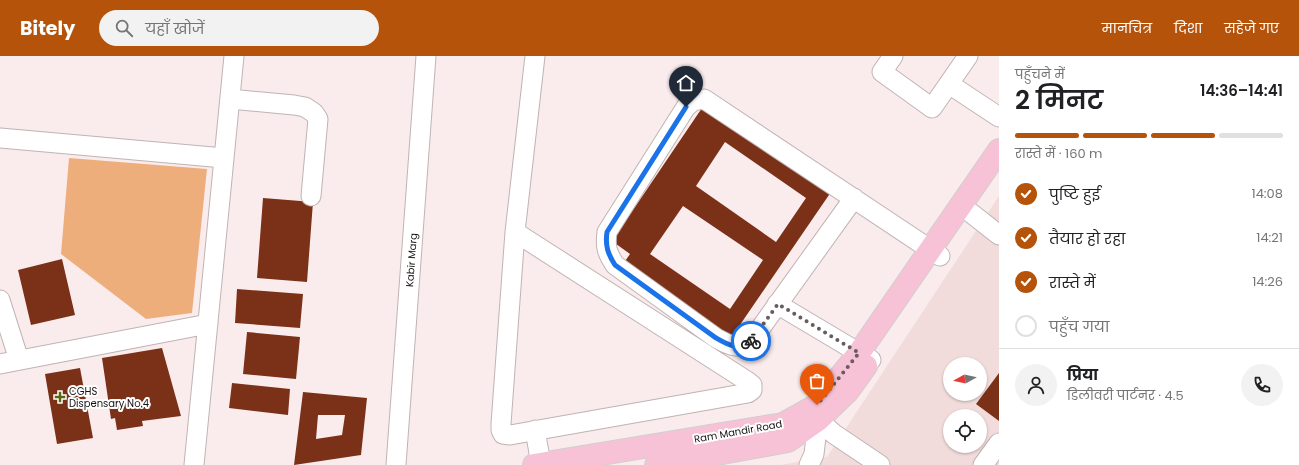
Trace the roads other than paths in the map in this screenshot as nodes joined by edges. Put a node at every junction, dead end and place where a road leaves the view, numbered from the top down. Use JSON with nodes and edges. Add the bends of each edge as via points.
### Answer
{"nodes":[{"id":1,"x":234,"y":56,"type":"edge"},
{"id":2,"x":426,"y":56,"type":"edge"},
{"id":3,"x":535,"y":56,"type":"edge"},
{"id":4,"x":893,"y":56,"type":"edge"},
{"id":5,"x":968,"y":56,"type":"edge"},
{"id":6,"x":949,"y":84,"type":"junction"},
{"id":7,"x":230,"y":99,"type":"junction"},
{"id":8,"x":999,"y":117,"type":"edge"},
{"id":9,"x":0,"y":138,"type":"edge"},
{"id":10,"x":999,"y":150,"type":"edge"},
{"id":11,"x":224,"y":158,"type":"junction"},
{"id":12,"x":999,"y":169,"type":"edge"},
{"id":13,"x":311,"y":196,"type":"dead end"},
{"id":14,"x":854,"y":198,"type":"junction"},
{"id":15,"x":971,"y":213,"type":"junction"},
{"id":16,"x":515,"y":232,"type":"junction"},
{"id":17,"x":999,"y":235,"type":"edge"},
{"id":18,"x":936,"y":253,"type":"junction"},
{"id":19,"x":0,"y":300,"type":"edge"},
{"id":20,"x":778,"y":304,"type":"junction"},
{"id":21,"x":208,"y":324,"type":"junction"},
{"id":22,"x":865,"y":357,"type":"junction"},
{"id":23,"x":20,"y":360,"type":"junction"},
{"id":24,"x":0,"y":364,"type":"edge"},
{"id":25,"x":818,"y":420,"type":"junction"},
{"id":26,"x":535,"y":430,"type":"junction"},
{"id":27,"x":999,"y":443,"type":"edge"},
{"id":28,"x":194,"y":465,"type":"edge"},
{"id":29,"x":396,"y":465,"type":"edge"},
{"id":30,"x":538,"y":465,"type":"edge"},
{"id":31,"x":656,"y":465,"type":"edge"},
{"id":32,"x":809,"y":465,"type":"edge"},
{"id":33,"x":880,"y":465,"type":"edge"},
{"id":34,"x":983,"y":465,"type":"edge"}],
"edges":[{"from":1,"to":7,"type":"street"},
{"from":2,"to":29,"type":"street","name":"Kabir Marg"},
{"from":3,"to":16,"type":"street"},
{"from":4,"to":6,"type":"street","via":[[882,72],[932,108]]},
{"from":5,"to":6,"type":"street"},
{"from":6,"to":8,"type":"street"},
{"from":7,"to":11,"type":"street"},
{"from":7,"to":13,"type":"street","via":[[294,105],[305,107],[314,113],[318,119]]},
{"from":9,"to":11,"type":"street"},
{"from":10,"to":18,"type":"main road","name":"Ram Mandir Road"},
{"from":11,"to":21,"type":"street"},
{"from":12,"to":15,"type":"main road","name":"Ram Mandir Road"},
{"from":14,"to":18,"type":"street"},
{"from":14,"to":20,"type":"street"},
{"from":14,"to":20,"type":"street","via":[[704,99],[693,101],[686,107],[607,232],[606,245],[609,256],[615,265],[730,346],[745,346],[752,340]]},
{"from":15,"to":17,"type":"street"},
{"from":15,"to":18,"type":"main road","name":"Ram Mandir Road"},
{"from":16,"to":26,"type":"street","via":[[501,430],[506,435]]},
{"from":16,"to":26,"type":"street","via":[[750,383],[752,388],[748,393]]},
{"from":18,"to":22,"type":"main road","name":"Ram Mandir Road","via":[[895,327]]},
{"from":19,"to":23,"type":"street"},
{"from":20,"to":22,"type":"street"},
{"from":21,"to":23,"type":"street"},
{"from":21,"to":28,"type":"street"},
{"from":22,"to":25,"type":"main road","name":"Ram Mandir Road","via":[[848,391]]},
{"from":22,"to":30,"type":"main road","name":"Ram Mandir Road","via":[[817,405],[783,424]]},
{"from":23,"to":24,"type":"street"},
{"from":25,"to":31,"type":"main road","name":"Ram Mandir Road","via":[[788,441]]},
{"from":25,"to":32,"type":"street","via":[[814,454]]},
{"from":25,"to":33,"type":"street"},
{"from":26,"to":30,"type":"street"},
{"from":27,"to":34,"type":"street"}]}
